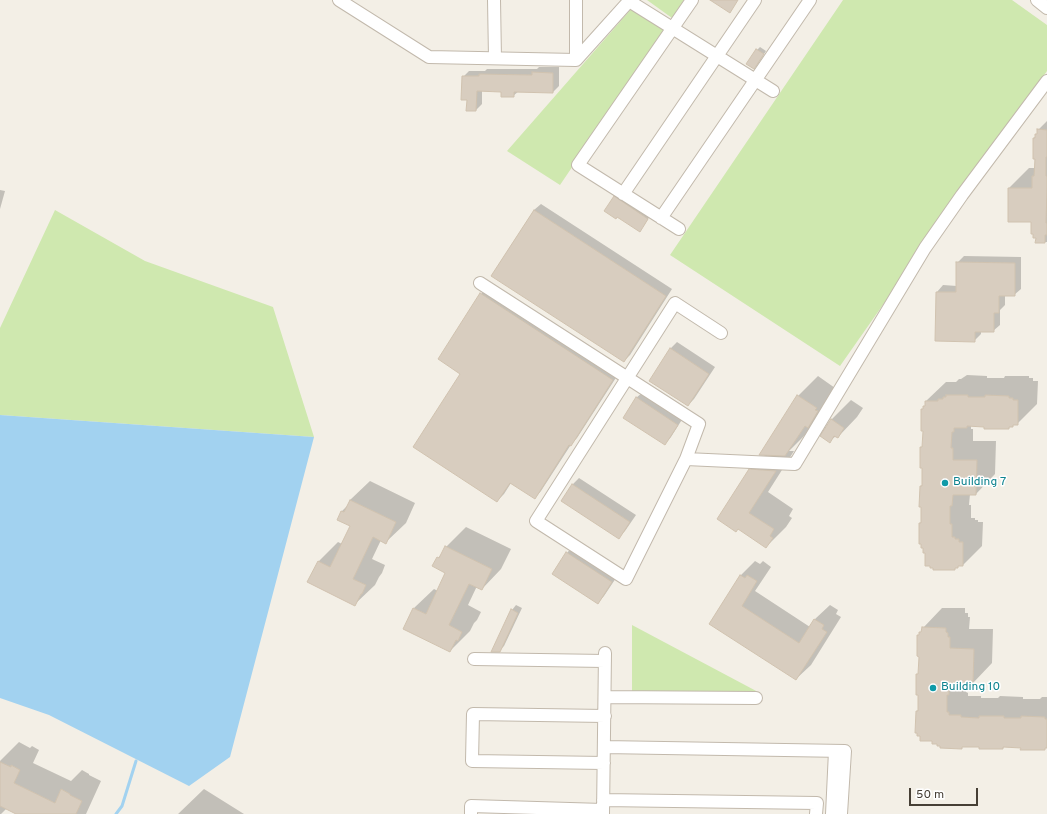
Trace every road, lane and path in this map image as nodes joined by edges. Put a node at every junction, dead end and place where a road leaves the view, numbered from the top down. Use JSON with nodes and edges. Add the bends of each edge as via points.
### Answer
{"nodes":[{"id":1,"x":339,"y":0,"type":"edge"},
{"id":2,"x":494,"y":0,"type":"edge"},
{"id":3,"x":576,"y":0,"type":"edge"},
{"id":4,"x":629,"y":0,"type":"edge"},
{"id":5,"x":692,"y":0,"type":"edge"},
{"id":6,"x":755,"y":0,"type":"edge"},
{"id":7,"x":810,"y":0,"type":"edge"},
{"id":8,"x":1037,"y":0,"type":"edge"},
{"id":9,"x":1047,"y":8,"type":"edge"},
{"id":10,"x":673,"y":28,"type":"junction"},
{"id":11,"x":717,"y":56,"type":"junction"},
{"id":12,"x":495,"y":58,"type":"junction"},
{"id":13,"x":576,"y":60,"type":"junction"},
{"id":14,"x":755,"y":80,"type":"junction"},
{"id":15,"x":1047,"y":81,"type":"edge"},
{"id":16,"x":773,"y":91,"type":"dead end"},
{"id":17,"x":623,"y":194,"type":"junction"},
{"id":18,"x":661,"y":218,"type":"junction"},
{"id":19,"x":679,"y":229,"type":"dead end"},
{"id":20,"x":480,"y":282,"type":"dead end"},
{"id":21,"x":721,"y":333,"type":"dead end"},
{"id":22,"x":627,"y":378,"type":"junction"},
{"id":23,"x":692,"y":460,"type":"junction"},
{"id":24,"x":474,"y":659,"type":"dead end"},
{"id":25,"x":605,"y":697,"type":"junction"},
{"id":26,"x":756,"y":698,"type":"dead end"},
{"id":27,"x":605,"y":716,"type":"junction"},
{"id":28,"x":604,"y":747,"type":"junction"},
{"id":29,"x":835,"y":751,"type":"junction"},
{"id":30,"x":604,"y":763,"type":"junction"},
{"id":31,"x":603,"y":808,"type":"edge"},
{"id":32,"x":471,"y":814,"type":"edge"},
{"id":33,"x":816,"y":814,"type":"edge"},
{"id":34,"x":832,"y":814,"type":"edge"},
{"id":35,"x":841,"y":814,"type":"edge"}],
"edges":[{"from":1,"to":12,"type":"street","via":[[428,57]]},
{"from":2,"to":12,"type":"street"},
{"from":3,"to":13,"type":"street"},
{"from":4,"to":10,"type":"street"},
{"from":4,"to":13,"type":"street"},
{"from":5,"to":10,"type":"street"},
{"from":6,"to":11,"type":"street"},
{"from":7,"to":14,"type":"street"},
{"from":8,"to":9,"type":"street"},
{"from":10,"to":11,"type":"street"},
{"from":10,"to":17,"type":"street","via":[[578,165]]},
{"from":11,"to":14,"type":"street"},
{"from":11,"to":17,"type":"street"},
{"from":12,"to":13,"type":"street"},
{"from":14,"to":16,"type":"street"},
{"from":14,"to":18,"type":"street"},
{"from":15,"to":23,"type":"street","via":[[925,248],[795,464]]},
{"from":17,"to":18,"type":"street"},
{"from":18,"to":19,"type":"street"},
{"from":20,"to":22,"type":"street"},
{"from":21,"to":22,"type":"street","via":[[675,303]]},
{"from":22,"to":23,"type":"street","via":[[698,424]]},
{"from":22,"to":23,"type":"street","via":[[536,521],[626,579]]},
{"from":24,"to":25,"type":"street","via":[[605,657]]},
{"from":25,"to":26,"type":"street"},
{"from":25,"to":27,"type":"street"},
{"from":27,"to":28,"type":"street"},
{"from":27,"to":30,"type":"street","via":[[473,714],[472,761]]},
{"from":28,"to":29,"type":"street"},
{"from":28,"to":30,"type":"street"},
{"from":29,"to":34,"type":"street"},
{"from":29,"to":35,"type":"street","via":[[845,751]]},
{"from":30,"to":31,"type":"street"},
{"from":31,"to":32,"type":"street","via":[[471,806]]},
{"from":31,"to":33,"type":"street","via":[[817,803]]}]}
